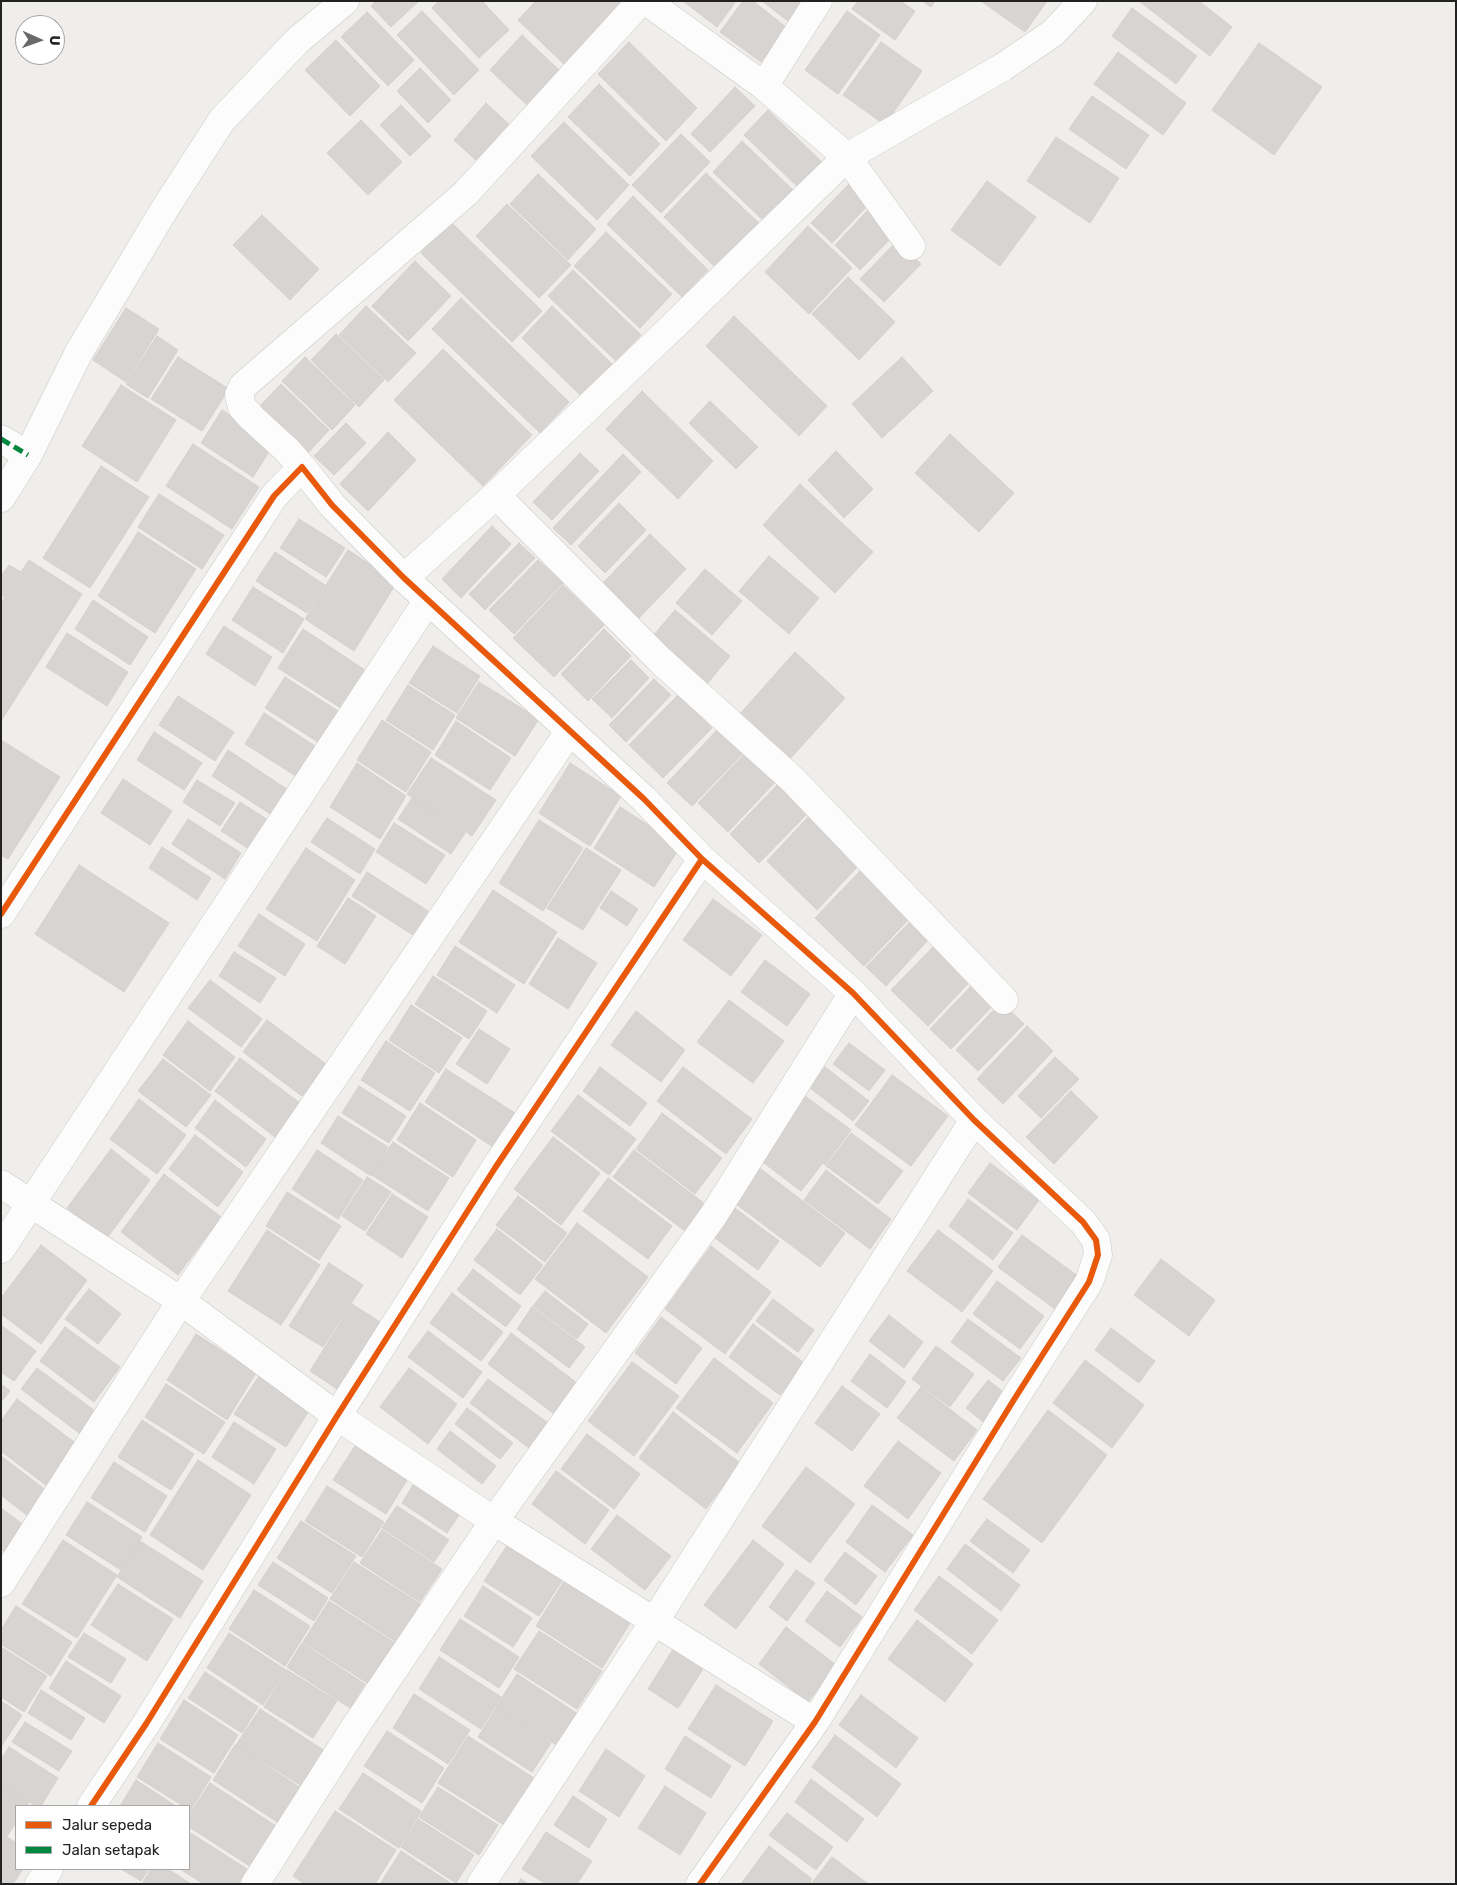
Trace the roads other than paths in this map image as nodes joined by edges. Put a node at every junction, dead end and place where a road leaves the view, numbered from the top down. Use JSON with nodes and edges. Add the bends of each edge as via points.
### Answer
{"nodes":[{"id":1,"x":345,"y":1,"type":"edge"},
{"id":2,"x":641,"y":1,"type":"edge"},
{"id":3,"x":646,"y":1,"type":"edge"},
{"id":4,"x":818,"y":1,"type":"edge"},
{"id":5,"x":1083,"y":1,"type":"edge"},
{"id":6,"x":764,"y":86,"type":"junction"},
{"id":7,"x":847,"y":157,"type":"junction"},
{"id":8,"x":912,"y":246,"type":"dead end"},
{"id":9,"x":1,"y":438,"type":"edge"},
{"id":10,"x":28,"y":455,"type":"junction"},
{"id":11,"x":302,"y":467,"type":"junction"},
{"id":12,"x":496,"y":494,"type":"junction"},
{"id":13,"x":1,"y":498,"type":"edge"},
{"id":14,"x":404,"y":578,"type":"junction"},
{"id":15,"x":428,"y":600,"type":"junction"},
{"id":16,"x":569,"y":732,"type":"junction"},
{"id":17,"x":702,"y":859,"type":"junction"},
{"id":18,"x":1,"y":914,"type":"edge"},
{"id":19,"x":853,"y":993,"type":"junction"},
{"id":20,"x":1004,"y":1000,"type":"dead end"},
{"id":21,"x":974,"y":1120,"type":"junction"},
{"id":22,"x":1,"y":1184,"type":"edge"},
{"id":23,"x":31,"y":1203,"type":"junction"},
{"id":24,"x":1,"y":1249,"type":"edge"},
{"id":25,"x":181,"y":1301,"type":"junction"},
{"id":26,"x":337,"y":1416,"type":"junction"},
{"id":27,"x":494,"y":1521,"type":"junction"},
{"id":28,"x":1,"y":1583,"type":"edge"},
{"id":29,"x":654,"y":1622,"type":"junction"},
{"id":30,"x":814,"y":1722,"type":"junction"},
{"id":31,"x":92,"y":1805,"type":"edge"},
{"id":32,"x":48,"y":1870,"type":"edge"},
{"id":33,"x":39,"y":1884,"type":"edge"},
{"id":34,"x":255,"y":1884,"type":"edge"},
{"id":35,"x":481,"y":1884,"type":"edge"},
{"id":36,"x":700,"y":1884,"type":"edge"}],
"edges":[{"from":1,"to":10,"type":"street","via":[[297,41],[222,120],[79,352]]},
{"from":2,"to":11,"type":"street","via":[[466,193],[243,386],[240,395],[242,407]]},
{"from":3,"to":6,"type":"street"},
{"from":4,"to":6,"type":"street"},
{"from":5,"to":7,"type":"street","via":[[1053,33],[1003,67]]},
{"from":6,"to":7,"type":"street"},
{"from":7,"to":8,"type":"street"},
{"from":7,"to":12,"type":"street"},
{"from":9,"to":10,"type":"street"},
{"from":10,"to":13,"type":"street"},
{"from":11,"to":14,"type":"street","via":[[332,505]]},
{"from":11,"to":18,"type":"street","via":[[274,496]]},
{"from":12,"to":14,"type":"street"},
{"from":12,"to":20,"type":"street","via":[[661,661],[792,779]]},
{"from":14,"to":15,"type":"street"},
{"from":15,"to":16,"type":"street"},
{"from":15,"to":23,"type":"street"},
{"from":16,"to":17,"type":"street","via":[[644,799]]},
{"from":16,"to":25,"type":"street"},
{"from":17,"to":19,"type":"street"},
{"from":17,"to":26,"type":"street","via":[[495,1168]]},
{"from":19,"to":21,"type":"street"},
{"from":19,"to":27,"type":"street","via":[[713,1216]]},
{"from":21,"to":29,"type":"street"},
{"from":21,"to":30,"type":"street","via":[[1082,1222],[1096,1240],[1098,1254],[1089,1282]]},
{"from":22,"to":23,"type":"street"},
{"from":23,"to":24,"type":"street"},
{"from":23,"to":25,"type":"street"},
{"from":25,"to":26,"type":"street"},
{"from":25,"to":28,"type":"street"},
{"from":26,"to":27,"type":"street"},
{"from":26,"to":31,"type":"street","via":[[146,1724]]},
{"from":27,"to":29,"type":"street"},
{"from":27,"to":34,"type":"street","via":[[352,1730]]},
{"from":29,"to":30,"type":"street"},
{"from":29,"to":35,"type":"street"},
{"from":30,"to":36,"type":"street"},
{"from":32,"to":33,"type":"street"}]}
